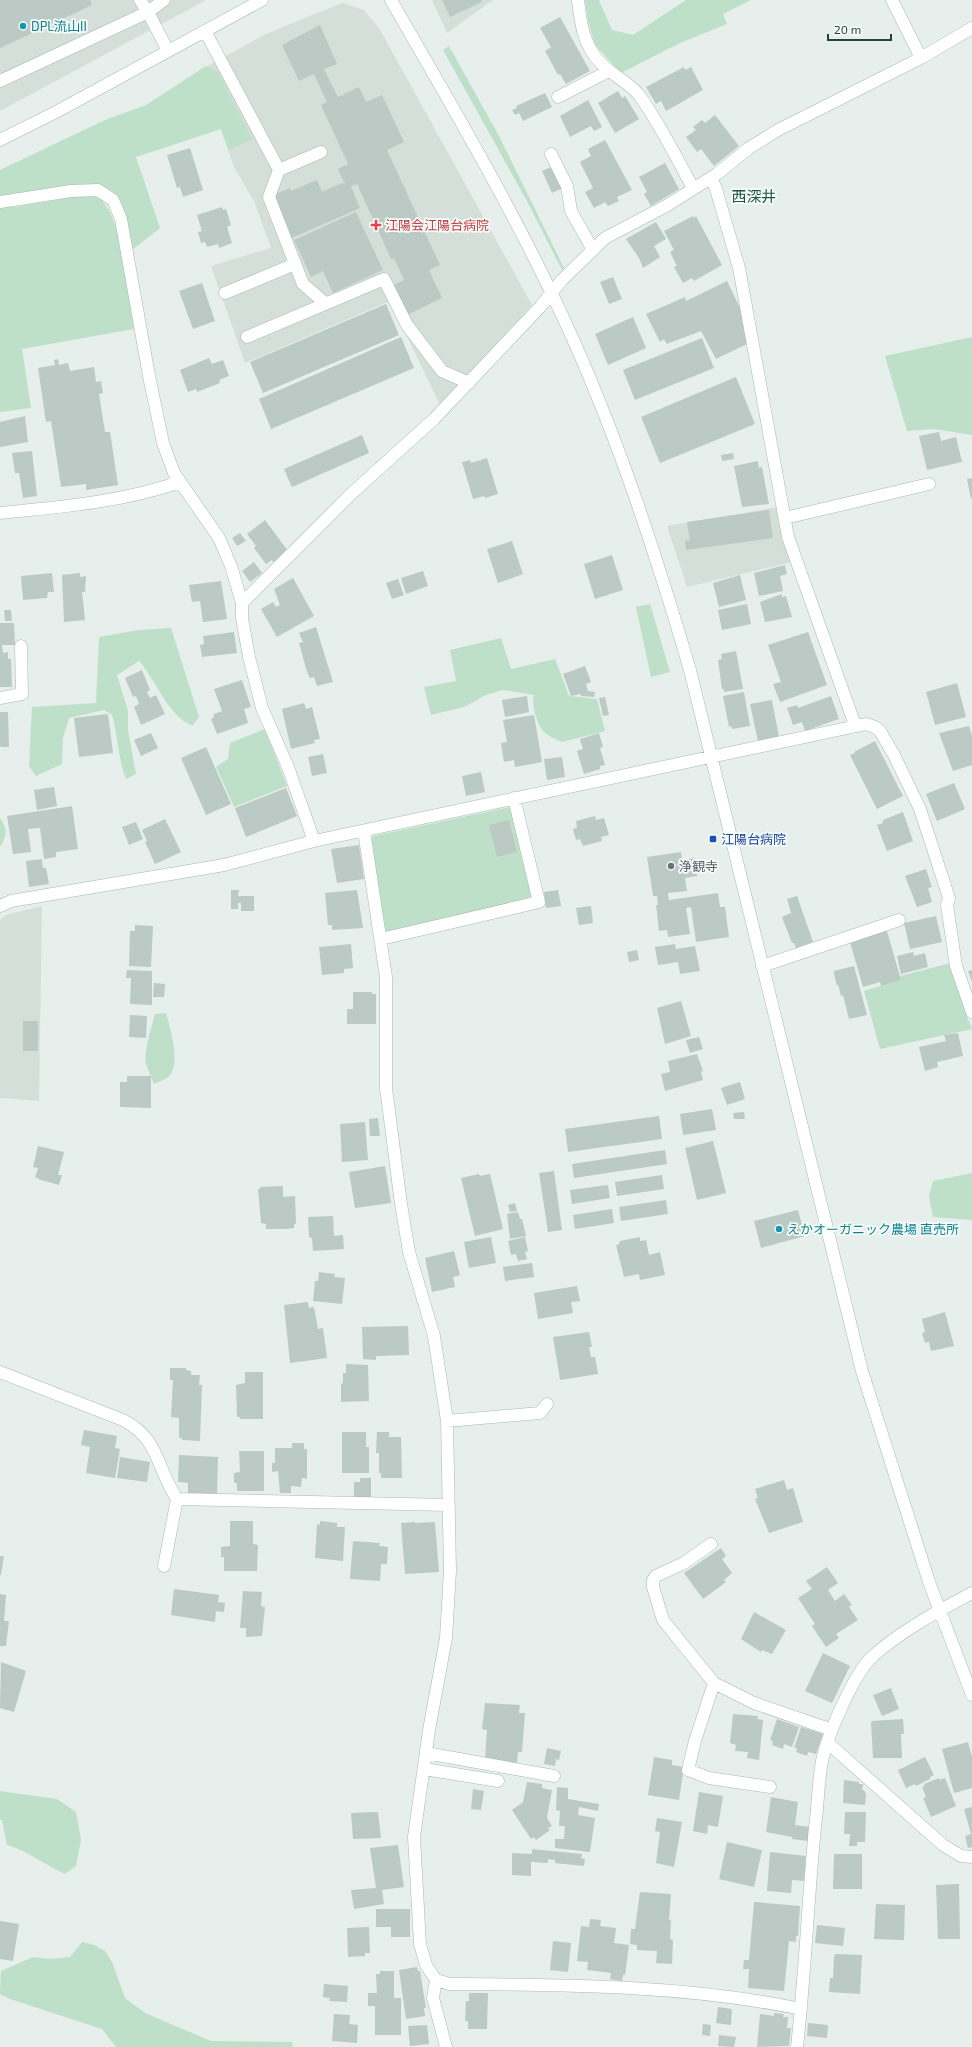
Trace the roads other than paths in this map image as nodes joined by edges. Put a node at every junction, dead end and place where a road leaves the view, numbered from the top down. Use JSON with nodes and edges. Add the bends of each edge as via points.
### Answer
{"nodes":[{"id":1,"x":140,"y":0,"type":"edge"},
{"id":2,"x":164,"y":0,"type":"edge"},
{"id":3,"x":262,"y":0,"type":"edge"},
{"id":4,"x":391,"y":0,"type":"edge"},
{"id":5,"x":578,"y":0,"type":"edge"},
{"id":6,"x":892,"y":0,"type":"edge"},
{"id":7,"x":148,"y":12,"type":"junction"},
{"id":8,"x":972,"y":28,"type":"edge"},
{"id":9,"x":205,"y":31,"type":"junction"},
{"id":10,"x":168,"y":51,"type":"junction"},
{"id":11,"x":921,"y":58,"type":"junction"},
{"id":12,"x":608,"y":71,"type":"junction"},
{"id":13,"x":0,"y":81,"type":"edge"},
{"id":14,"x":558,"y":97,"type":"dead end"},
{"id":15,"x":0,"y":140,"type":"edge"},
{"id":16,"x":321,"y":152,"type":"dead end"},
{"id":17,"x":551,"y":154,"type":"dead end"},
{"id":18,"x":279,"y":170,"type":"junction"},
{"id":19,"x":711,"y":178,"type":"junction"},
{"id":20,"x":694,"y":188,"type":"junction"},
{"id":21,"x":0,"y":202,"type":"edge"},
{"id":22,"x":593,"y":250,"type":"junction"},
{"id":23,"x":295,"y":264,"type":"junction"},
{"id":24,"x":552,"y":292,"type":"junction"},
{"id":25,"x":225,"y":293,"type":"dead end"},
{"id":26,"x":325,"y":303,"type":"junction"},
{"id":27,"x":247,"y":337,"type":"dead end"},
{"id":28,"x":469,"y":383,"type":"junction"},
{"id":29,"x":180,"y":482,"type":"junction"},
{"id":30,"x":929,"y":484,"type":"dead end"},
{"id":31,"x":0,"y":513,"type":"edge"},
{"id":32,"x":785,"y":518,"type":"junction"},
{"id":33,"x":242,"y":603,"type":"junction"},
{"id":34,"x":21,"y":646,"type":"dead end"},
{"id":35,"x":0,"y":698,"type":"edge"},
{"id":36,"x":855,"y":725,"type":"junction"},
{"id":37,"x":711,"y":758,"type":"junction"},
{"id":38,"x":514,"y":798,"type":"junction"},
{"id":39,"x":364,"y":831,"type":"junction"},
{"id":40,"x":314,"y":841,"type":"junction"},
{"id":41,"x":0,"y":906,"type":"edge"},
{"id":42,"x":900,"y":920,"type":"dead end"},
{"id":43,"x":381,"y":939,"type":"junction"},
{"id":44,"x":762,"y":966,"type":"junction"},
{"id":45,"x":972,"y":1012,"type":"edge"},
{"id":46,"x":0,"y":1372,"type":"edge"},
{"id":47,"x":547,"y":1404,"type":"dead end"},
{"id":48,"x":447,"y":1421,"type":"junction"},
{"id":49,"x":177,"y":1499,"type":"junction"},
{"id":50,"x":449,"y":1505,"type":"junction"},
{"id":51,"x":711,"y":1544,"type":"dead end"},
{"id":52,"x":164,"y":1566,"type":"dead end"},
{"id":53,"x":972,"y":1593,"type":"edge"},
{"id":54,"x":939,"y":1611,"type":"junction"},
{"id":55,"x":714,"y":1683,"type":"junction"},
{"id":56,"x":972,"y":1694,"type":"edge"},
{"id":57,"x":832,"y":1730,"type":"junction"},
{"id":58,"x":828,"y":1743,"type":"junction"},
{"id":59,"x":426,"y":1753,"type":"junction"},
{"id":60,"x":424,"y":1769,"type":"junction"},
{"id":61,"x":554,"y":1776,"type":"dead end"},
{"id":62,"x":498,"y":1781,"type":"dead end"},
{"id":63,"x":770,"y":1787,"type":"dead end"},
{"id":64,"x":972,"y":1857,"type":"edge"},
{"id":65,"x":436,"y":1980,"type":"junction"},
{"id":66,"x":801,"y":2009,"type":"junction"},
{"id":67,"x":446,"y":2047,"type":"edge"},
{"id":68,"x":797,"y":2047,"type":"edge"}],
"edges":[{"from":1,"to":7,"type":"street"},
{"from":2,"to":7,"type":"street"},
{"from":3,"to":9,"type":"street"},
{"from":4,"to":24,"type":"street","via":[[513,216]]},
{"from":5,"to":12,"type":"street","via":[[585,40]]},
{"from":6,"to":11,"type":"street"},
{"from":7,"to":10,"type":"street"},
{"from":7,"to":13,"type":"street"},
{"from":8,"to":11,"type":"street"},
{"from":9,"to":10,"type":"street"},
{"from":9,"to":18,"type":"street"},
{"from":10,"to":15,"type":"street"},
{"from":11,"to":19,"type":"street","via":[[778,130],[749,148]]},
{"from":12,"to":14,"type":"street"},
{"from":12,"to":20,"type":"street","via":[[639,94]]},
{"from":16,"to":18,"type":"street"},
{"from":17,"to":22,"type":"street","via":[[567,186],[571,211]]},
{"from":18,"to":23,"type":"street","via":[[269,197]]},
{"from":19,"to":20,"type":"street"},
{"from":19,"to":32,"type":"street","via":[[739,268]]},
{"from":20,"to":22,"type":"street","via":[[605,238]]},
{"from":21,"to":29,"type":"street","via":[[84,190],[98,190],[113,200],[121,218],[163,443]]},
{"from":22,"to":24,"type":"street"},
{"from":23,"to":25,"type":"street"},
{"from":23,"to":26,"type":"street","via":[[303,284]]},
{"from":24,"to":28,"type":"street"},
{"from":24,"to":37,"type":"street","via":[[589,377],[636,497],[690,670]]},
{"from":26,"to":27,"type":"street"},
{"from":26,"to":28,"type":"street","via":[[384,279],[407,325],[442,371]]},
{"from":28,"to":33,"type":"street","via":[[434,419],[351,494]]},
{"from":29,"to":31,"type":"street","via":[[155,491],[96,503]]},
{"from":29,"to":33,"type":"street","via":[[219,538]]},
{"from":30,"to":32,"type":"street"},
{"from":32,"to":36,"type":"street","via":[[788,537]]},
{"from":33,"to":40,"type":"street","via":[[249,657],[262,708],[288,767]]},
{"from":34,"to":35,"type":"street","via":[[22,694]]},
{"from":36,"to":37,"type":"street"},
{"from":36,"to":45,"type":"street","via":[[866,724],[880,731],[920,809],[949,898],[947,905],[956,966]]},
{"from":37,"to":38,"type":"street"},
{"from":37,"to":44,"type":"street"},
{"from":38,"to":39,"type":"street"},
{"from":38,"to":43,"type":"street","via":[[539,902]]},
{"from":39,"to":40,"type":"street"},
{"from":39,"to":43,"type":"street"},
{"from":40,"to":41,"type":"street","via":[[224,866],[11,901]]},
{"from":42,"to":44,"type":"street"},
{"from":43,"to":48,"type":"street","via":[[386,977],[386,1088],[401,1204],[409,1252],[434,1336]]},
{"from":44,"to":54,"type":"street","via":[[862,1371]]},
{"from":46,"to":49,"type":"street","via":[[137,1428],[150,1442],[169,1487]]},
{"from":47,"to":48,"type":"street","via":[[540,1413]]},
{"from":48,"to":50,"type":"street"},
{"from":49,"to":50,"type":"street"},
{"from":49,"to":52,"type":"street"},
{"from":50,"to":59,"type":"street","via":[[450,1571],[446,1638]]},
{"from":51,"to":55,"type":"street","via":[[684,1563],[656,1576],[653,1587],[664,1620]]},
{"from":53,"to":54,"type":"street"},
{"from":54,"to":56,"type":"street"},
{"from":54,"to":57,"type":"street","via":[[885,1646],[870,1659],[849,1691]]},
{"from":55,"to":57,"type":"street","via":[[754,1703]]},
{"from":55,"to":63,"type":"street","via":[[688,1770],[709,1778]]},
{"from":57,"to":58,"type":"street"},
{"from":58,"to":64,"type":"street","via":[[943,1844],[961,1856]]},
{"from":58,"to":66,"type":"street","via":[[822,1761],[812,1854]]},
{"from":59,"to":60,"type":"street"},
{"from":59,"to":61,"type":"street"},
{"from":60,"to":62,"type":"street"},
{"from":60,"to":65,"type":"street","via":[[414,1837],[420,1944],[426,1965]]},
{"from":65,"to":66,"type":"street","via":[[450,1984],[663,1989],[762,2001]]},
{"from":65,"to":67,"type":"street","via":[[433,1998]]},
{"from":66,"to":68,"type":"street"}]}
